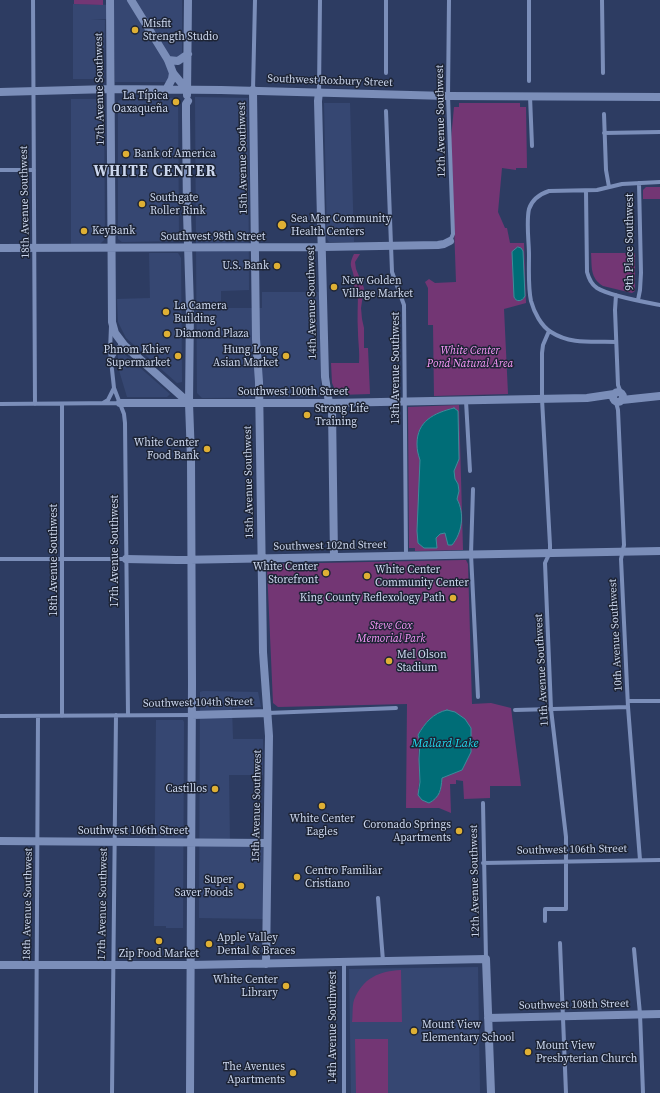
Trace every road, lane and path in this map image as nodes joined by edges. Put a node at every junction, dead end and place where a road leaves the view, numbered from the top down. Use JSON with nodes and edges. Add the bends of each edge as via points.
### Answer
{"nodes":[{"id":1,"x":33,"y":0,"type":"edge"},
{"id":2,"x":131,"y":0,"type":"edge"},
{"id":3,"x":188,"y":0,"type":"edge"},
{"id":4,"x":255,"y":0,"type":"edge"},
{"id":5,"x":320,"y":0,"type":"edge"},
{"id":6,"x":386,"y":0,"type":"edge"},
{"id":7,"x":449,"y":0,"type":"edge"},
{"id":8,"x":529,"y":0,"type":"edge"},
{"id":9,"x":602,"y":0,"type":"edge"},
{"id":10,"x":111,"y":1,"type":"edge"},
{"id":11,"x":188,"y":54,"type":"junction"},
{"id":12,"x":168,"y":60,"type":"junction"},
{"id":13,"x":173,"y":72,"type":"junction"},
{"id":14,"x":386,"y":73,"type":"dead end"},
{"id":15,"x":602,"y":73,"type":"dead end"},
{"id":16,"x":529,"y":80,"type":"dead end"},
{"id":17,"x":110,"y":89,"type":"junction"},
{"id":18,"x":166,"y":90,"type":"junction"},
{"id":19,"x":187,"y":90,"type":"junction"},
{"id":20,"x":253,"y":90,"type":"junction"},
{"id":21,"x":0,"y":92,"type":"edge"},
{"id":22,"x":33,"y":92,"type":"junction"},
{"id":23,"x":319,"y":92,"type":"junction"},
{"id":24,"x":448,"y":96,"type":"junction"},
{"id":25,"x":530,"y":96,"type":"junction"},
{"id":26,"x":660,"y":97,"type":"edge"},
{"id":27,"x":386,"y":111,"type":"dead end"},
{"id":28,"x":604,"y":114,"type":"dead end"},
{"id":29,"x":660,"y":132,"type":"edge"},
{"id":30,"x":604,"y":133,"type":"junction"},
{"id":31,"x":532,"y":146,"type":"dead end"},
{"id":32,"x":0,"y":170,"type":"edge"},
{"id":33,"x":34,"y":170,"type":"junction"},
{"id":34,"x":660,"y":182,"type":"edge"},
{"id":35,"x":639,"y":183,"type":"junction"},
{"id":36,"x":609,"y":187,"type":"junction"},
{"id":37,"x":586,"y":191,"type":"junction"},
{"id":38,"x":450,"y":241,"type":"joint"},
{"id":39,"x":392,"y":246,"type":"junction"},
{"id":40,"x":322,"y":247,"type":"junction"},
{"id":41,"x":0,"y":248,"type":"edge"},
{"id":42,"x":34,"y":248,"type":"junction"},
{"id":43,"x":112,"y":248,"type":"junction"},
{"id":44,"x":188,"y":248,"type":"junction"},
{"id":45,"x":255,"y":248,"type":"junction"},
{"id":46,"x":616,"y":295,"type":"junction"},
{"id":47,"x":638,"y":300,"type":"junction"},
{"id":48,"x":660,"y":305,"type":"edge"},
{"id":49,"x":112,"y":322,"type":"junction"},
{"id":50,"x":549,"y":331,"type":"junction"},
{"id":51,"x":122,"y":342,"type":"junction"},
{"id":52,"x":616,"y":342,"type":"junction"},
{"id":53,"x":112,"y":359,"type":"junction"},
{"id":54,"x":114,"y":388,"type":"junction"},
{"id":55,"x":657,"y":396,"type":"edge"},
{"id":56,"x":618,"y":397,"type":"junction"},
{"id":57,"x":542,"y":399,"type":"junction"},
{"id":58,"x":466,"y":400,"type":"junction"},
{"id":59,"x":405,"y":402,"type":"junction"},
{"id":60,"x":102,"y":403,"type":"junction"},
{"id":61,"x":120,"y":403,"type":"junction"},
{"id":62,"x":189,"y":403,"type":"junction"},
{"id":63,"x":259,"y":403,"type":"junction"},
{"id":64,"x":329,"y":403,"type":"junction"},
{"id":65,"x":0,"y":404,"type":"edge"},
{"id":66,"x":35,"y":404,"type":"junction"},
{"id":67,"x":62,"y":404,"type":"junction"},
{"id":68,"x":470,"y":471,"type":"dead end"},
{"id":69,"x":473,"y":488,"type":"dead end"},
{"id":70,"x":660,"y":551,"type":"edge"},
{"id":71,"x":550,"y":552,"type":"junction"},
{"id":72,"x":623,"y":552,"type":"junction"},
{"id":73,"x":471,"y":554,"type":"junction"},
{"id":74,"x":406,"y":555,"type":"junction"},
{"id":75,"x":334,"y":557,"type":"junction"},
{"id":76,"x":262,"y":558,"type":"junction"},
{"id":77,"x":0,"y":559,"type":"edge"},
{"id":78,"x":126,"y":559,"type":"junction"},
{"id":79,"x":191,"y":559,"type":"junction"},
{"id":80,"x":63,"y":560,"type":"junction"},
{"id":81,"x":478,"y":697,"type":"dead end"},
{"id":82,"x":628,"y":700,"type":"junction"},
{"id":83,"x":660,"y":700,"type":"edge"},
{"id":84,"x":628,"y":707,"type":"junction"},
{"id":85,"x":396,"y":708,"type":"dead end"},
{"id":86,"x":552,"y":709,"type":"junction"},
{"id":87,"x":515,"y":710,"type":"dead end"},
{"id":88,"x":268,"y":713,"type":"junction"},
{"id":89,"x":116,"y":715,"type":"junction"},
{"id":90,"x":128,"y":715,"type":"junction"},
{"id":91,"x":192,"y":715,"type":"junction"},
{"id":92,"x":0,"y":716,"type":"edge"},
{"id":93,"x":38,"y":716,"type":"junction"},
{"id":94,"x":62,"y":716,"type":"junction"},
{"id":95,"x":483,"y":803,"type":"dead end"},
{"id":96,"x":0,"y":841,"type":"edge"},
{"id":97,"x":37,"y":841,"type":"junction"},
{"id":98,"x":115,"y":842,"type":"junction"},
{"id":99,"x":191,"y":842,"type":"junction"},
{"id":100,"x":267,"y":843,"type":"junction"},
{"id":101,"x":640,"y":860,"type":"junction"},
{"id":102,"x":660,"y":860,"type":"edge"},
{"id":103,"x":565,"y":862,"type":"junction"},
{"id":104,"x":484,"y":863,"type":"junction"},
{"id":105,"x":378,"y":898,"type":"dead end"},
{"id":106,"x":546,"y":921,"type":"dead end"},
{"id":107,"x":560,"y":943,"type":"dead end"},
{"id":108,"x":634,"y":949,"type":"dead end"},
{"id":109,"x":486,"y":959,"type":"junction"},
{"id":110,"x":383,"y":961,"type":"junction"},
{"id":111,"x":344,"y":962,"type":"junction"},
{"id":112,"x":266,"y":964,"type":"junction"},
{"id":113,"x":0,"y":965,"type":"edge"},
{"id":114,"x":36,"y":965,"type":"junction"},
{"id":115,"x":113,"y":965,"type":"junction"},
{"id":116,"x":191,"y":965,"type":"junction"},
{"id":117,"x":640,"y":1014,"type":"junction"},
{"id":118,"x":660,"y":1014,"type":"edge"},
{"id":119,"x":564,"y":1016,"type":"junction"},
{"id":120,"x":488,"y":1018,"type":"junction"},
{"id":121,"x":36,"y":1093,"type":"edge"},
{"id":122,"x":112,"y":1093,"type":"edge"},
{"id":123,"x":190,"y":1093,"type":"edge"},
{"id":124,"x":344,"y":1093,"type":"edge"},
{"id":125,"x":491,"y":1093,"type":"edge"},
{"id":126,"x":566,"y":1093,"type":"edge"},
{"id":127,"x":643,"y":1093,"type":"edge"}],
"edges":[{"from":1,"to":22,"type":"street","name":"18th Avenue Southwest"},
{"from":2,"to":12,"type":"street"},
{"from":3,"to":11,"type":"street"},
{"from":4,"to":20,"type":"street","name":"15th Avenue Southwest"},
{"from":5,"to":23,"type":"street","name":"14th Avenue Southwest"},
{"from":6,"to":14,"type":"street"},
{"from":7,"to":24,"type":"street","name":"12th Avenue Southwest"},
{"from":8,"to":16,"type":"street"},
{"from":9,"to":15,"type":"street"},
{"from":10,"to":17,"type":"street","name":"17th Avenue Southwest"},
{"from":11,"to":12,"type":"street","via":[[178,61]]},
{"from":11,"to":19,"type":"street"},
{"from":12,"to":13,"type":"street"},
{"from":13,"to":18,"type":"street"},
{"from":13,"to":19,"type":"street"},
{"from":17,"to":18,"type":"street","name":"Southwest Roxbury Street"},
{"from":17,"to":22,"type":"street","name":"Southwest Roxbury Street"},
{"from":17,"to":43,"type":"street","name":"17th Avenue Southwest"},
{"from":18,"to":19,"type":"street","name":"Southwest Roxbury Street"},
{"from":19,"to":20,"type":"street","name":"Southwest Roxbury Street"},
{"from":19,"to":44,"type":"street","via":[[190,227]]},
{"from":20,"to":23,"type":"street","name":"Southwest Roxbury Street"},
{"from":20,"to":45,"type":"street","name":"15th Avenue Southwest"},
{"from":21,"to":22,"type":"street","name":"Southwest Roxbury Street"},
{"from":22,"to":33,"type":"street","name":"18th Avenue Southwest"},
{"from":23,"to":24,"type":"street","name":"Southwest Roxbury Street"},
{"from":23,"to":40,"type":"street","name":"14th Avenue Southwest"},
{"from":24,"to":25,"type":"street","name":"Southwest Roxbury Street"},
{"from":24,"to":38,"type":"street","name":"12th Avenue Southwest","via":[[453,234]]},
{"from":25,"to":26,"type":"street","name":"Southwest Roxbury Street"},
{"from":25,"to":31,"type":"street"},
{"from":27,"to":39,"type":"street","name":"13th Avenue Southwest"},
{"from":28,"to":30,"type":"street"},
{"from":29,"to":30,"type":"street"},
{"from":30,"to":36,"type":"street"},
{"from":32,"to":33,"type":"street"},
{"from":33,"to":42,"type":"street","name":"18th Avenue Southwest"},
{"from":34,"to":35,"type":"street"},
{"from":35,"to":36,"type":"street"},
{"from":35,"to":47,"type":"street","name":"9th Place Southwest","via":[[641,273]]},
{"from":36,"to":37,"type":"street"},
{"from":37,"to":46,"type":"street","via":[[588,278],[596,287]]},
{"from":37,"to":50,"type":"street","via":[[549,191],[536,198],[531,205],[531,301],[536,314]]},
{"from":38,"to":39,"type":"street","name":"Southwest 98th Street","via":[[438,245]]},
{"from":39,"to":40,"type":"street","name":"Southwest 98th Street"},
{"from":39,"to":59,"type":"street","name":"13th Avenue Southwest","via":[[393,276],[404,305]]},
{"from":40,"to":45,"type":"street","name":"Southwest 98th Street"},
{"from":40,"to":64,"type":"street","name":"14th Avenue Southwest","via":[[325,377]]},
{"from":41,"to":42,"type":"street","name":"Southwest 98th Street"},
{"from":42,"to":43,"type":"street","name":"Southwest 98th Street"},
{"from":42,"to":66,"type":"street","name":"18th Avenue Southwest"},
{"from":43,"to":44,"type":"street","name":"Southwest 98th Street"},
{"from":43,"to":49,"type":"street","name":"17th Avenue Southwest"},
{"from":44,"to":45,"type":"street","name":"Southwest 98th Street"},
{"from":44,"to":62,"type":"street"},
{"from":45,"to":63,"type":"street","name":"15th Avenue Southwest"},
{"from":46,"to":47,"type":"street"},
{"from":46,"to":52,"type":"street","name":"10th Avenue Southwest"},
{"from":47,"to":48,"type":"street"},
{"from":49,"to":51,"type":"street","name":"17th Avenue Southwest","via":[[115,333]]},
{"from":49,"to":53,"type":"street","name":"17th Avenue Southwest"},
{"from":50,"to":52,"type":"street","via":[[578,342]]},
{"from":50,"to":57,"type":"street","name":"11th Avenue Southwest","via":[[542,348]]},
{"from":51,"to":53,"type":"street"},
{"from":51,"to":62,"type":"street"},
{"from":52,"to":56,"type":"street","name":"10th Avenue Southwest"},
{"from":53,"to":54,"type":"street","name":"17th Avenue Southwest"},
{"from":54,"to":60,"type":"street","via":[[109,398]]},
{"from":54,"to":61,"type":"street","name":"17th Avenue Southwest"},
{"from":55,"to":56,"type":"street","name":"Southwest 100th Street"},
{"from":56,"to":57,"type":"street","name":"Southwest 100th Street"},
{"from":56,"to":72,"type":"street","name":"10th Avenue Southwest"},
{"from":57,"to":58,"type":"street","name":"Southwest 100th Street"},
{"from":57,"to":71,"type":"street","name":"11th Avenue Southwest"},
{"from":58,"to":59,"type":"street","name":"Southwest 100th Street"},
{"from":58,"to":68,"type":"street"},
{"from":59,"to":64,"type":"street","name":"Southwest 100th Street"},
{"from":59,"to":74,"type":"street","name":"13th Avenue Southwest"},
{"from":60,"to":61,"type":"street","name":"Southwest 100th Street"},
{"from":60,"to":67,"type":"street","name":"Southwest 100th Street"},
{"from":61,"to":62,"type":"street","name":"Southwest 100th Street"},
{"from":61,"to":78,"type":"street","name":"17th Avenue Southwest","via":[[125,423]]},
{"from":62,"to":63,"type":"street","name":"Southwest 100th Street"},
{"from":62,"to":79,"type":"street"},
{"from":63,"to":64,"type":"street","name":"Southwest 100th Street"},
{"from":63,"to":76,"type":"street","name":"15th Avenue Southwest"},
{"from":64,"to":75,"type":"street","name":"14th Avenue Southwest","via":[[332,409]]},
{"from":65,"to":66,"type":"street","name":"Southwest 100th Street"},
{"from":66,"to":67,"type":"street","name":"Southwest 100th Street"},
{"from":67,"to":80,"type":"street","name":"18th Avenue Southwest"},
{"from":69,"to":73,"type":"street"},
{"from":70,"to":72,"type":"street","name":"Southwest 102nd Street"},
{"from":71,"to":72,"type":"street","name":"Southwest 102nd Street"},
{"from":71,"to":73,"type":"street","name":"Southwest 102nd Street"},
{"from":71,"to":86,"type":"street","name":"11th Avenue Southwest","via":[[545,563]]},
{"from":72,"to":82,"type":"street","name":"10th Avenue Southwest","via":[[621,559]]},
{"from":73,"to":74,"type":"street","name":"Southwest 102nd Street"},
{"from":73,"to":81,"type":"street"},
{"from":74,"to":75,"type":"street","name":"Southwest 102nd Street"},
{"from":75,"to":76,"type":"street","name":"Southwest 102nd Street"},
{"from":76,"to":79,"type":"street","name":"Southwest 102nd Street"},
{"from":76,"to":88,"type":"street","name":"15th Avenue Southwest","via":[[263,652]]},
{"from":77,"to":80,"type":"street","name":"Southwest 102nd Street"},
{"from":78,"to":79,"type":"street","name":"Southwest 102nd Street"},
{"from":78,"to":80,"type":"street","name":"Southwest 102nd Street"},
{"from":78,"to":90,"type":"street","name":"17th Avenue Southwest"},
{"from":79,"to":91,"type":"street"},
{"from":80,"to":94,"type":"street","name":"18th Avenue Southwest"},
{"from":82,"to":83,"type":"street"},
{"from":82,"to":84,"type":"street","name":"10th Avenue Southwest"},
{"from":84,"to":86,"type":"street"},
{"from":84,"to":101,"type":"street","name":"10th Avenue Southwest"},
{"from":85,"to":88,"type":"street","name":"Southwest 104th Street"},
{"from":86,"to":87,"type":"street"},
{"from":86,"to":103,"type":"street","name":"11th Avenue Southwest","via":[[566,837]]},
{"from":88,"to":91,"type":"street","name":"Southwest 104th Street"},
{"from":88,"to":100,"type":"street","name":"15th Avenue Southwest"},
{"from":89,"to":90,"type":"street","name":"Southwest 104th Street"},
{"from":89,"to":94,"type":"street","name":"Southwest 104th Street"},
{"from":89,"to":98,"type":"street","name":"17th Avenue Southwest"},
{"from":90,"to":91,"type":"street","name":"Southwest 104th Street"},
{"from":91,"to":99,"type":"street"},
{"from":92,"to":93,"type":"street","name":"Southwest 104th Street"},
{"from":93,"to":94,"type":"street","name":"Southwest 104th Street"},
{"from":93,"to":97,"type":"street","name":"18th Avenue Southwest"},
{"from":95,"to":104,"type":"street","name":"12th Avenue Southwest"},
{"from":96,"to":97,"type":"street","name":"Southwest 106th Street"},
{"from":97,"to":98,"type":"street","name":"Southwest 106th Street"},
{"from":97,"to":114,"type":"street","name":"18th Avenue Southwest"},
{"from":98,"to":99,"type":"street","name":"Southwest 106th Street"},
{"from":98,"to":115,"type":"street","name":"17th Avenue Southwest"},
{"from":99,"to":100,"type":"street","name":"Southwest 106th Street"},
{"from":99,"to":116,"type":"street"},
{"from":100,"to":112,"type":"street","name":"15th Avenue Southwest"},
{"from":101,"to":102,"type":"street","name":"Southwest 106th Street"},
{"from":101,"to":103,"type":"street","name":"Southwest 106th Street"},
{"from":103,"to":104,"type":"street","name":"Southwest 106th Street"},
{"from":103,"to":106,"type":"street","name":"11th Avenue Southwest","via":[[566,908],[546,909]]},
{"from":104,"to":109,"type":"street","name":"12th Avenue Southwest"},
{"from":105,"to":110,"type":"street"},
{"from":107,"to":119,"type":"street"},
{"from":108,"to":117,"type":"street"},
{"from":109,"to":110,"type":"street"},
{"from":109,"to":120,"type":"street"},
{"from":110,"to":111,"type":"street"},
{"from":111,"to":112,"type":"street"},
{"from":111,"to":124,"type":"street","name":"14th Avenue Southwest"},
{"from":112,"to":116,"type":"street"},
{"from":113,"to":114,"type":"street"},
{"from":114,"to":115,"type":"street"},
{"from":114,"to":121,"type":"street","name":"18th Avenue Southwest"},
{"from":115,"to":116,"type":"street"},
{"from":115,"to":122,"type":"street","name":"17th Avenue Southwest"},
{"from":116,"to":123,"type":"street"},
{"from":117,"to":118,"type":"street","name":"Southwest 108th Street"},
{"from":117,"to":119,"type":"street","name":"Southwest 108th Street"},
{"from":117,"to":127,"type":"street"},
{"from":119,"to":120,"type":"street","name":"Southwest 108th Street"},
{"from":119,"to":126,"type":"street"},
{"from":120,"to":125,"type":"street"}]}
